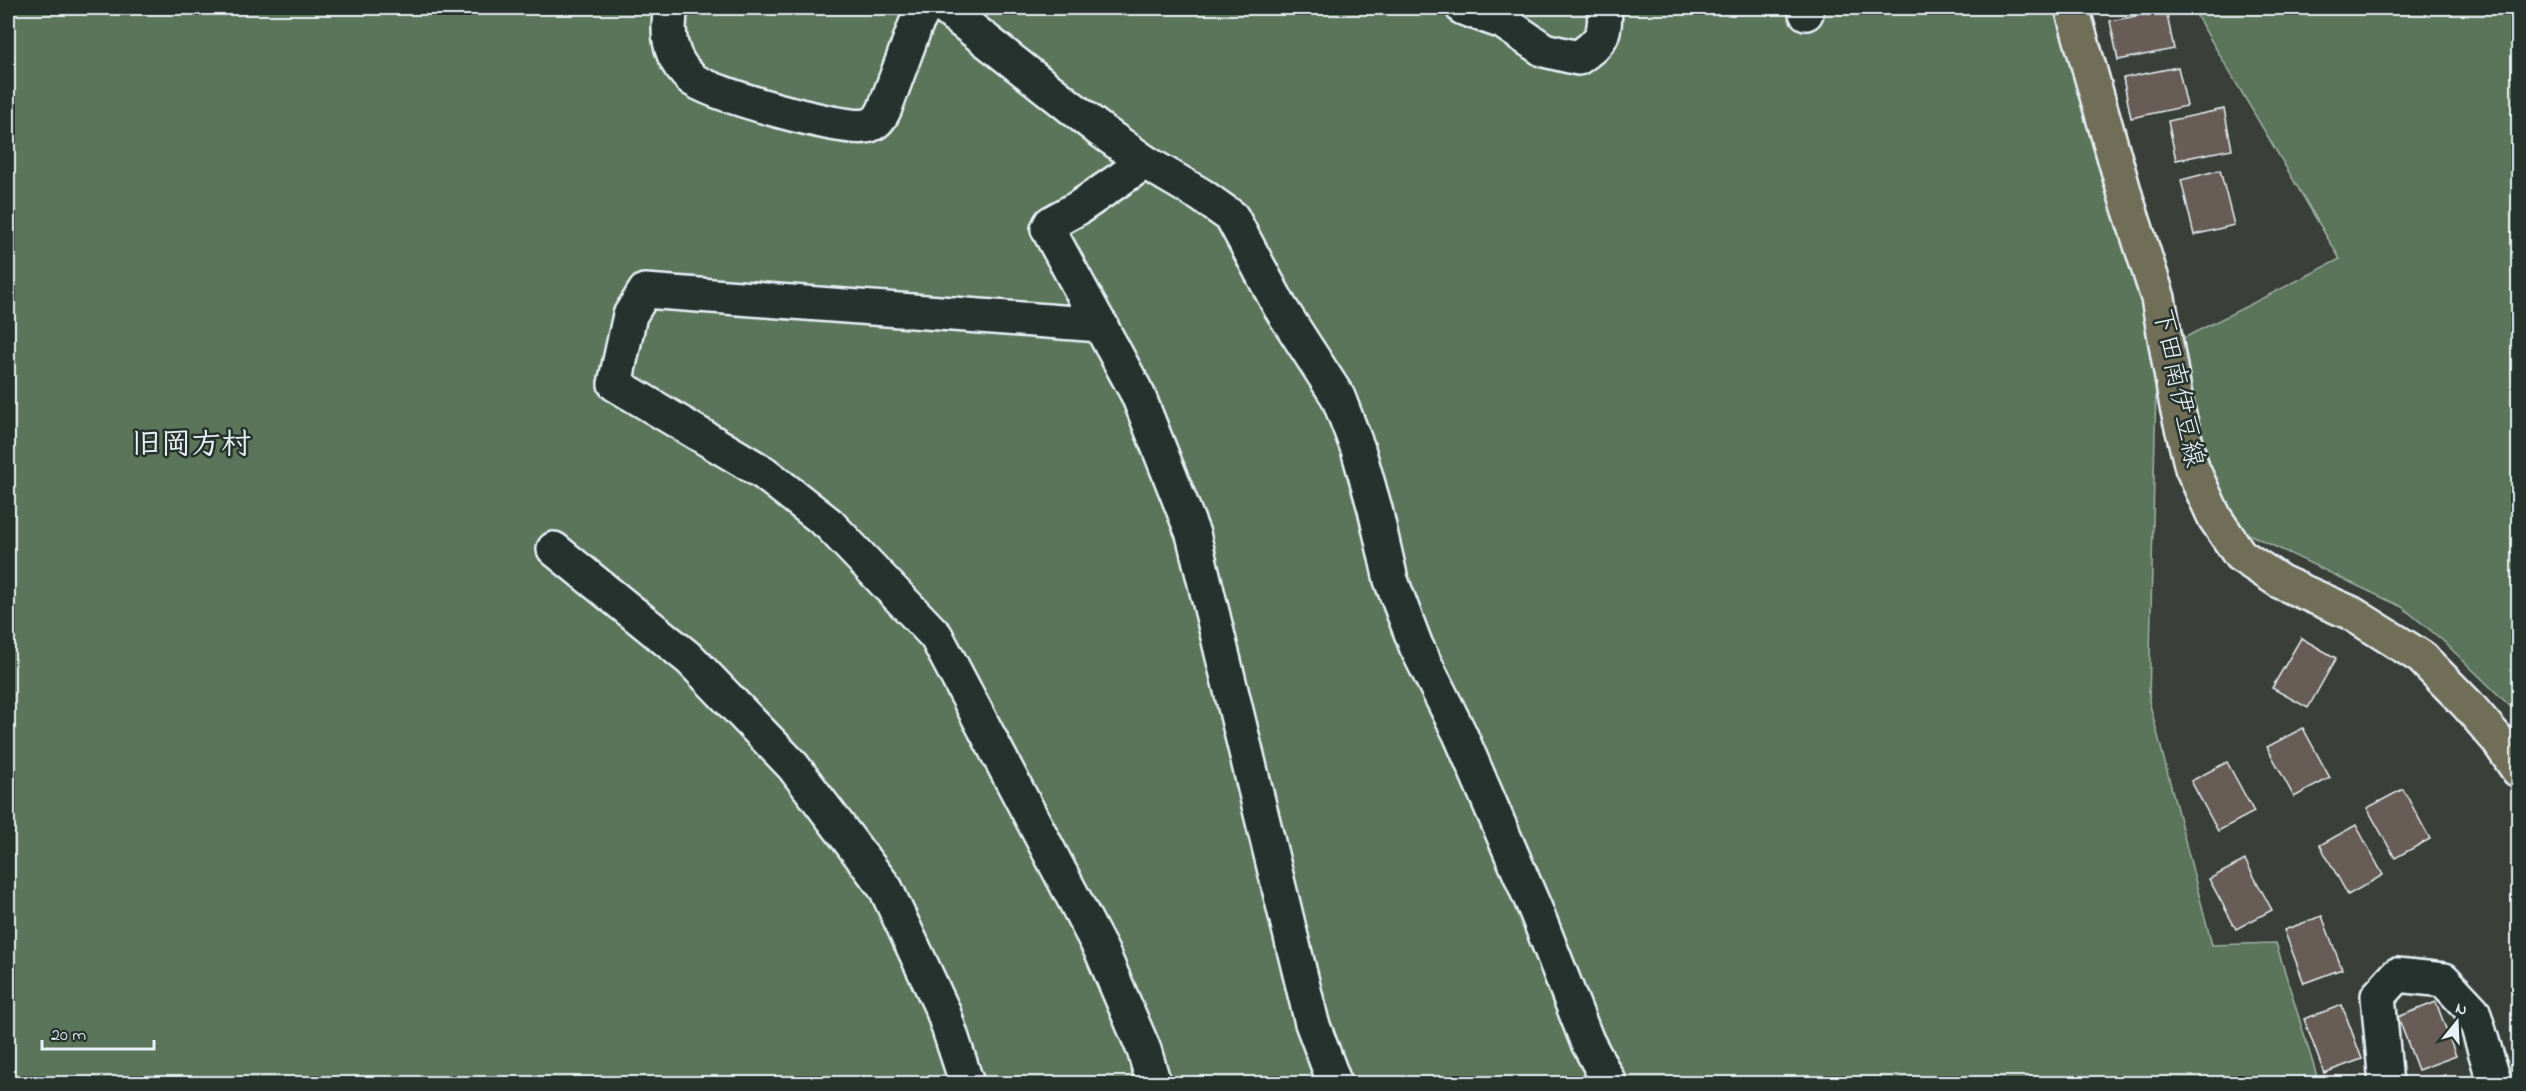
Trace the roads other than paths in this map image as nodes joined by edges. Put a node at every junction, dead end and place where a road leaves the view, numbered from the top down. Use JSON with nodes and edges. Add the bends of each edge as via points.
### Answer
{"nodes":[{"id":1,"x":671,"y":8,"type":"edge"},
{"id":2,"x":925,"y":8,"type":"edge"},
{"id":3,"x":945,"y":8,"type":"edge"},
{"id":4,"x":1463,"y":8,"type":"edge"},
{"id":5,"x":1604,"y":8,"type":"edge"},
{"id":6,"x":2072,"y":8,"type":"edge"},
{"id":7,"x":1145,"y":162,"type":"junction"},
{"id":8,"x":1101,"y":325,"type":"junction"},
{"id":9,"x":554,"y":549,"type":"dead end"},
{"id":10,"x":2518,"y":770,"type":"edge"},
{"id":11,"x":967,"y":1083,"type":"edge"},
{"id":12,"x":1154,"y":1083,"type":"edge"},
{"id":13,"x":1335,"y":1083,"type":"edge"},
{"id":14,"x":1610,"y":1083,"type":"edge"},
{"id":15,"x":2386,"y":1083,"type":"edge"},
{"id":16,"x":2495,"y":1083,"type":"edge"}],
"edges":[{"from":1,"to":2,"type":"street","via":[[669,41],[678,63],[692,79],[717,92],[795,114],[836,124],[866,126],[879,120]]},
{"from":3,"to":7,"type":"street"},
{"from":4,"to":5,"type":"street","via":[[1503,22],[1544,50],[1578,58],[1596,46],[1606,26]]},
{"from":6,"to":10,"type":"main road","name":"下田南伊豆線","via":[[2158,298],[2192,468],[2215,518],[2240,555],[2281,582],[2351,613],[2421,657],[2474,712]]},
{"from":7,"to":8,"type":"street","via":[[1051,223],[1048,229]]},
{"from":7,"to":14,"type":"street","via":[[1232,217],[1280,307],[1338,397],[1358,449],[1391,580],[1416,646],[1460,734],[1587,1041]]},
{"from":8,"to":12,"type":"street","via":[[645,291],[630,315],[615,384],[764,473],[819,516],[936,636],[1102,952]]},
{"from":8,"to":13,"type":"street","via":[[1138,395],[1193,534],[1312,1023]]},
{"from":9,"to":11,"type":"street","via":[[691,660],[793,766],[886,890],[943,1011]]},
{"from":15,"to":16,"type":"street","via":[[2378,996],[2397,975],[2444,980],[2465,1003],[2472,1011]]}]}
